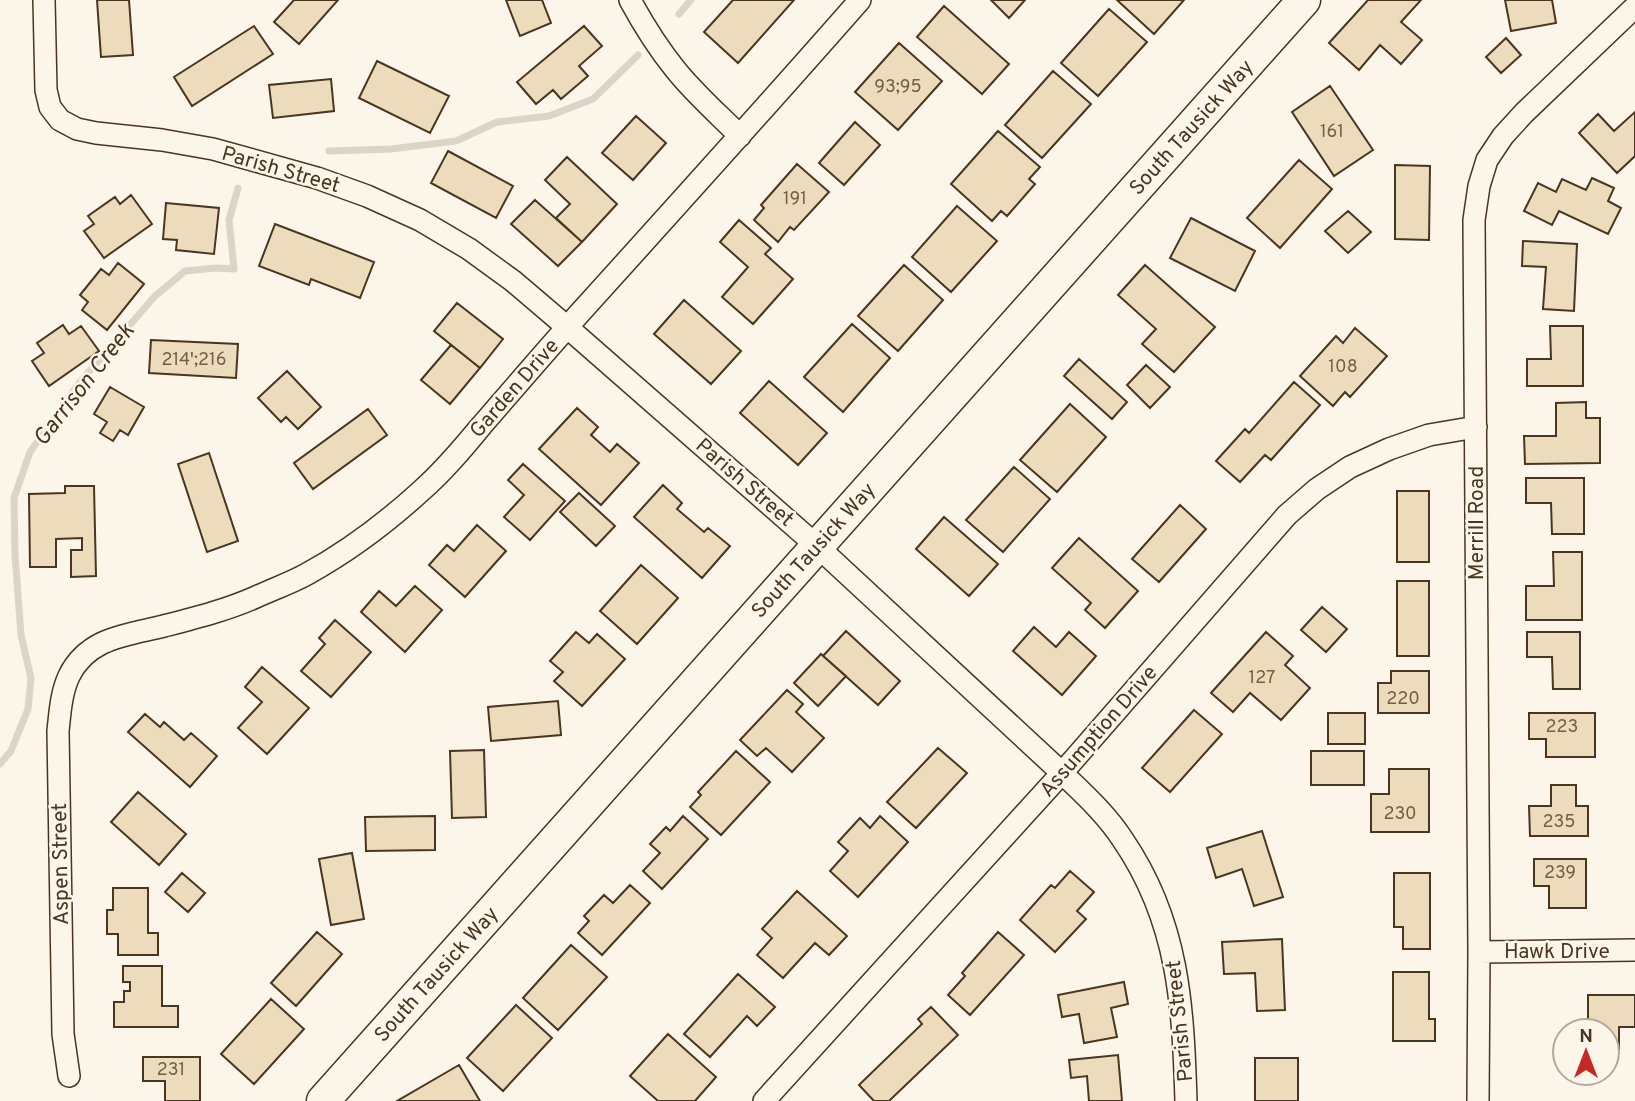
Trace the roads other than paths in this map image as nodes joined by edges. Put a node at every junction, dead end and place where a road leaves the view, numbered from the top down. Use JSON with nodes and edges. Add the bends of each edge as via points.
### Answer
{"nodes":[{"id":1,"x":44,"y":0,"type":"edge"},
{"id":2,"x":630,"y":0,"type":"edge"},
{"id":3,"x":860,"y":0,"type":"edge"},
{"id":4,"x":1304,"y":0,"type":"edge"},
{"id":5,"x":1635,"y":7,"type":"edge"},
{"id":6,"x":740,"y":136,"type":"junction"},
{"id":7,"x":567,"y":327,"type":"junction"},
{"id":8,"x":1476,"y":427,"type":"junction"},
{"id":9,"x":817,"y":546,"type":"junction"},
{"id":10,"x":83,"y":657,"type":"joint"},
{"id":11,"x":1062,"y":773,"type":"junction"},
{"id":12,"x":1635,"y":950,"type":"edge"},
{"id":13,"x":1479,"y":952,"type":"junction"},
{"id":14,"x":69,"y":1076,"type":"dead end"},
{"id":15,"x":323,"y":1101,"type":"edge"},
{"id":16,"x":764,"y":1101,"type":"edge"},
{"id":17,"x":1186,"y":1101,"type":"edge"},
{"id":18,"x":1478,"y":1101,"type":"edge"}],
"edges":[{"from":1,"to":7,"type":"street","name":"Parish Street","via":[[46,90],[50,107],[60,120],[96,133],[213,149],[368,196],[469,249]]},
{"from":2,"to":6,"type":"street","via":[[675,69]]},
{"from":3,"to":6,"type":"street","name":"Garden Drive"},
{"from":4,"to":9,"type":"main road","name":"South Tausick Way"},
{"from":5,"to":8,"type":"street","name":"Merrill Road","via":[[1524,113],[1487,160],[1474,220]]},
{"from":6,"to":7,"type":"street","name":"Garden Drive"},
{"from":7,"to":9,"type":"street","name":"Parish Street"},
{"from":7,"to":10,"type":"street","name":"Garden Drive","via":[[423,490],[351,545],[307,574],[252,599],[102,642]]},
{"from":8,"to":11,"type":"street","name":"Assumption Drive","via":[[1429,435],[1389,450],[1350,467],[1317,489],[1287,515]]},
{"from":8,"to":13,"type":"street","name":"Merrill Road"},
{"from":9,"to":11,"type":"street","name":"Parish Street"},
{"from":9,"to":15,"type":"main road","name":"South Tausick Way"},
{"from":10,"to":14,"type":"street","name":"Aspen Street","via":[[69,676],[58,731],[63,1034]]},
{"from":11,"to":16,"type":"street","name":"Assumption Drive"},
{"from":11,"to":17,"type":"street","name":"Parish Street","via":[[1123,840],[1163,918],[1182,1009]]},
{"from":12,"to":13,"type":"street","name":"Hawk Drive"},
{"from":13,"to":18,"type":"street","name":"Merrill Road"}]}
